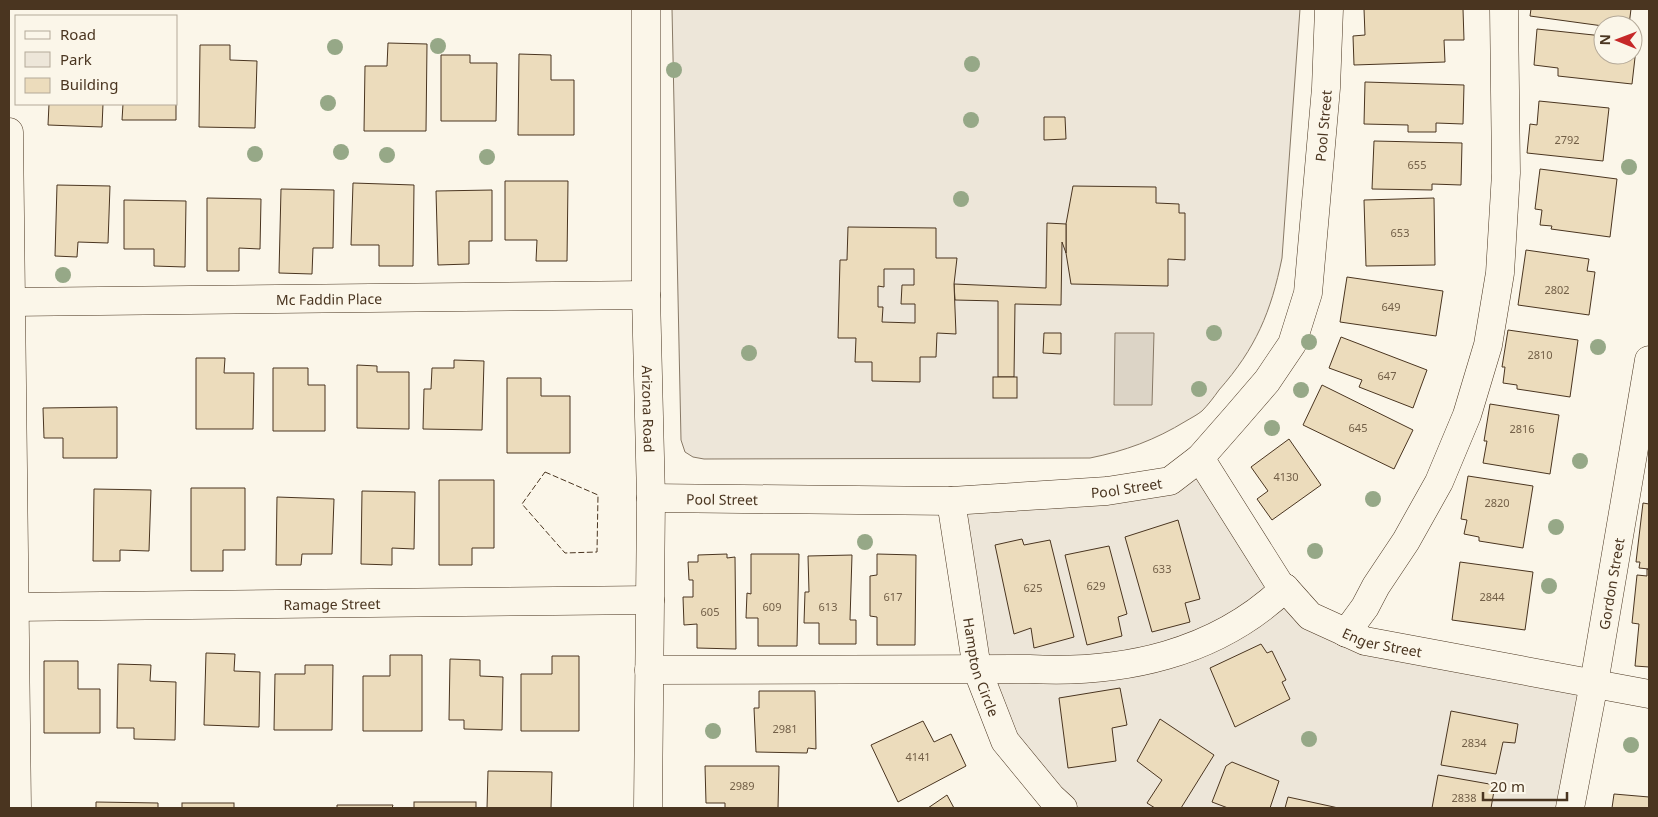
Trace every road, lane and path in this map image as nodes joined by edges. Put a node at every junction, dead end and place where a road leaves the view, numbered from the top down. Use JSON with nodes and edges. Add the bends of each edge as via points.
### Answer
{"nodes":[{"id":1,"x":646,"y":9,"type":"edge"},
{"id":2,"x":1329,"y":9,"type":"edge"},
{"id":3,"x":1504,"y":9,"type":"edge"},
{"id":4,"x":9,"y":132,"type":"edge"},
{"id":5,"x":646,"y":295,"type":"junction"},
{"id":6,"x":11,"y":302,"type":"junction"},
{"id":7,"x":1649,"y":360,"type":"edge"},
{"id":8,"x":1200,"y":458,"type":"junction"},
{"id":9,"x":651,"y":498,"type":"junction"},
{"id":10,"x":952,"y":501,"type":"junction"},
{"id":11,"x":1285,"y":588,"type":"junction"},
{"id":12,"x":650,"y":600,"type":"junction"},
{"id":13,"x":14,"y":607,"type":"junction"},
{"id":14,"x":1346,"y":634,"type":"junction"},
{"id":15,"x":977,"y":669,"type":"junction"},
{"id":16,"x":649,"y":670,"type":"junction"},
{"id":17,"x":1594,"y":683,"type":"junction"},
{"id":18,"x":1649,"y":694,"type":"edge"},
{"id":19,"x":17,"y":808,"type":"edge"},
{"id":20,"x":648,"y":808,"type":"edge"},
{"id":21,"x":1063,"y":808,"type":"edge"},
{"id":22,"x":1570,"y":808,"type":"edge"}],
"edges":[{"from":1,"to":5,"type":"street","name":"Arizona Road"},
{"from":2,"to":8,"type":"street","name":"Pool Street","via":[[1326,88],[1308,293],[1292,344],[1267,381]]},
{"from":3,"to":14,"type":"street","via":[[1506,173],[1500,273],[1488,345],[1470,408],[1439,482],[1406,541]]},
{"from":4,"to":6,"type":"street"},
{"from":5,"to":6,"type":"street","name":"Mc Faddin Place"},
{"from":5,"to":9,"type":"street","name":"Arizona Road"},
{"from":6,"to":13,"type":"street"},
{"from":7,"to":17,"type":"street","name":"Gordon Street"},
{"from":8,"to":10,"type":"street","name":"Pool Street","via":[[1170,481],[1107,491]]},
{"from":8,"to":11,"type":"street","name":"Enger Street","via":[[1280,585]]},
{"from":9,"to":10,"type":"street","name":"Pool Street"},
{"from":9,"to":12,"type":"street","name":"Arizona Road"},
{"from":10,"to":15,"type":"street","name":"Hampton Circle"},
{"from":11,"to":14,"type":"street","name":"Enger Street","via":[[1310,616]]},
{"from":11,"to":15,"type":"street","via":[[1266,606],[1238,624],[1210,639],[1154,659],[1059,670]]},
{"from":12,"to":13,"type":"street","name":"Ramage Street"},
{"from":12,"to":16,"type":"street","name":"Arizona Road"},
{"from":13,"to":19,"type":"street"},
{"from":14,"to":17,"type":"street","name":"Enger Street","via":[[1365,641]]},
{"from":15,"to":16,"type":"street"},
{"from":15,"to":21,"type":"street","name":"Hampton Circle","via":[[1005,742]]},
{"from":16,"to":20,"type":"street","name":"Arizona Road"},
{"from":17,"to":18,"type":"street","name":"Enger Street"},
{"from":17,"to":22,"type":"street","name":"Gordon Street"}]}
